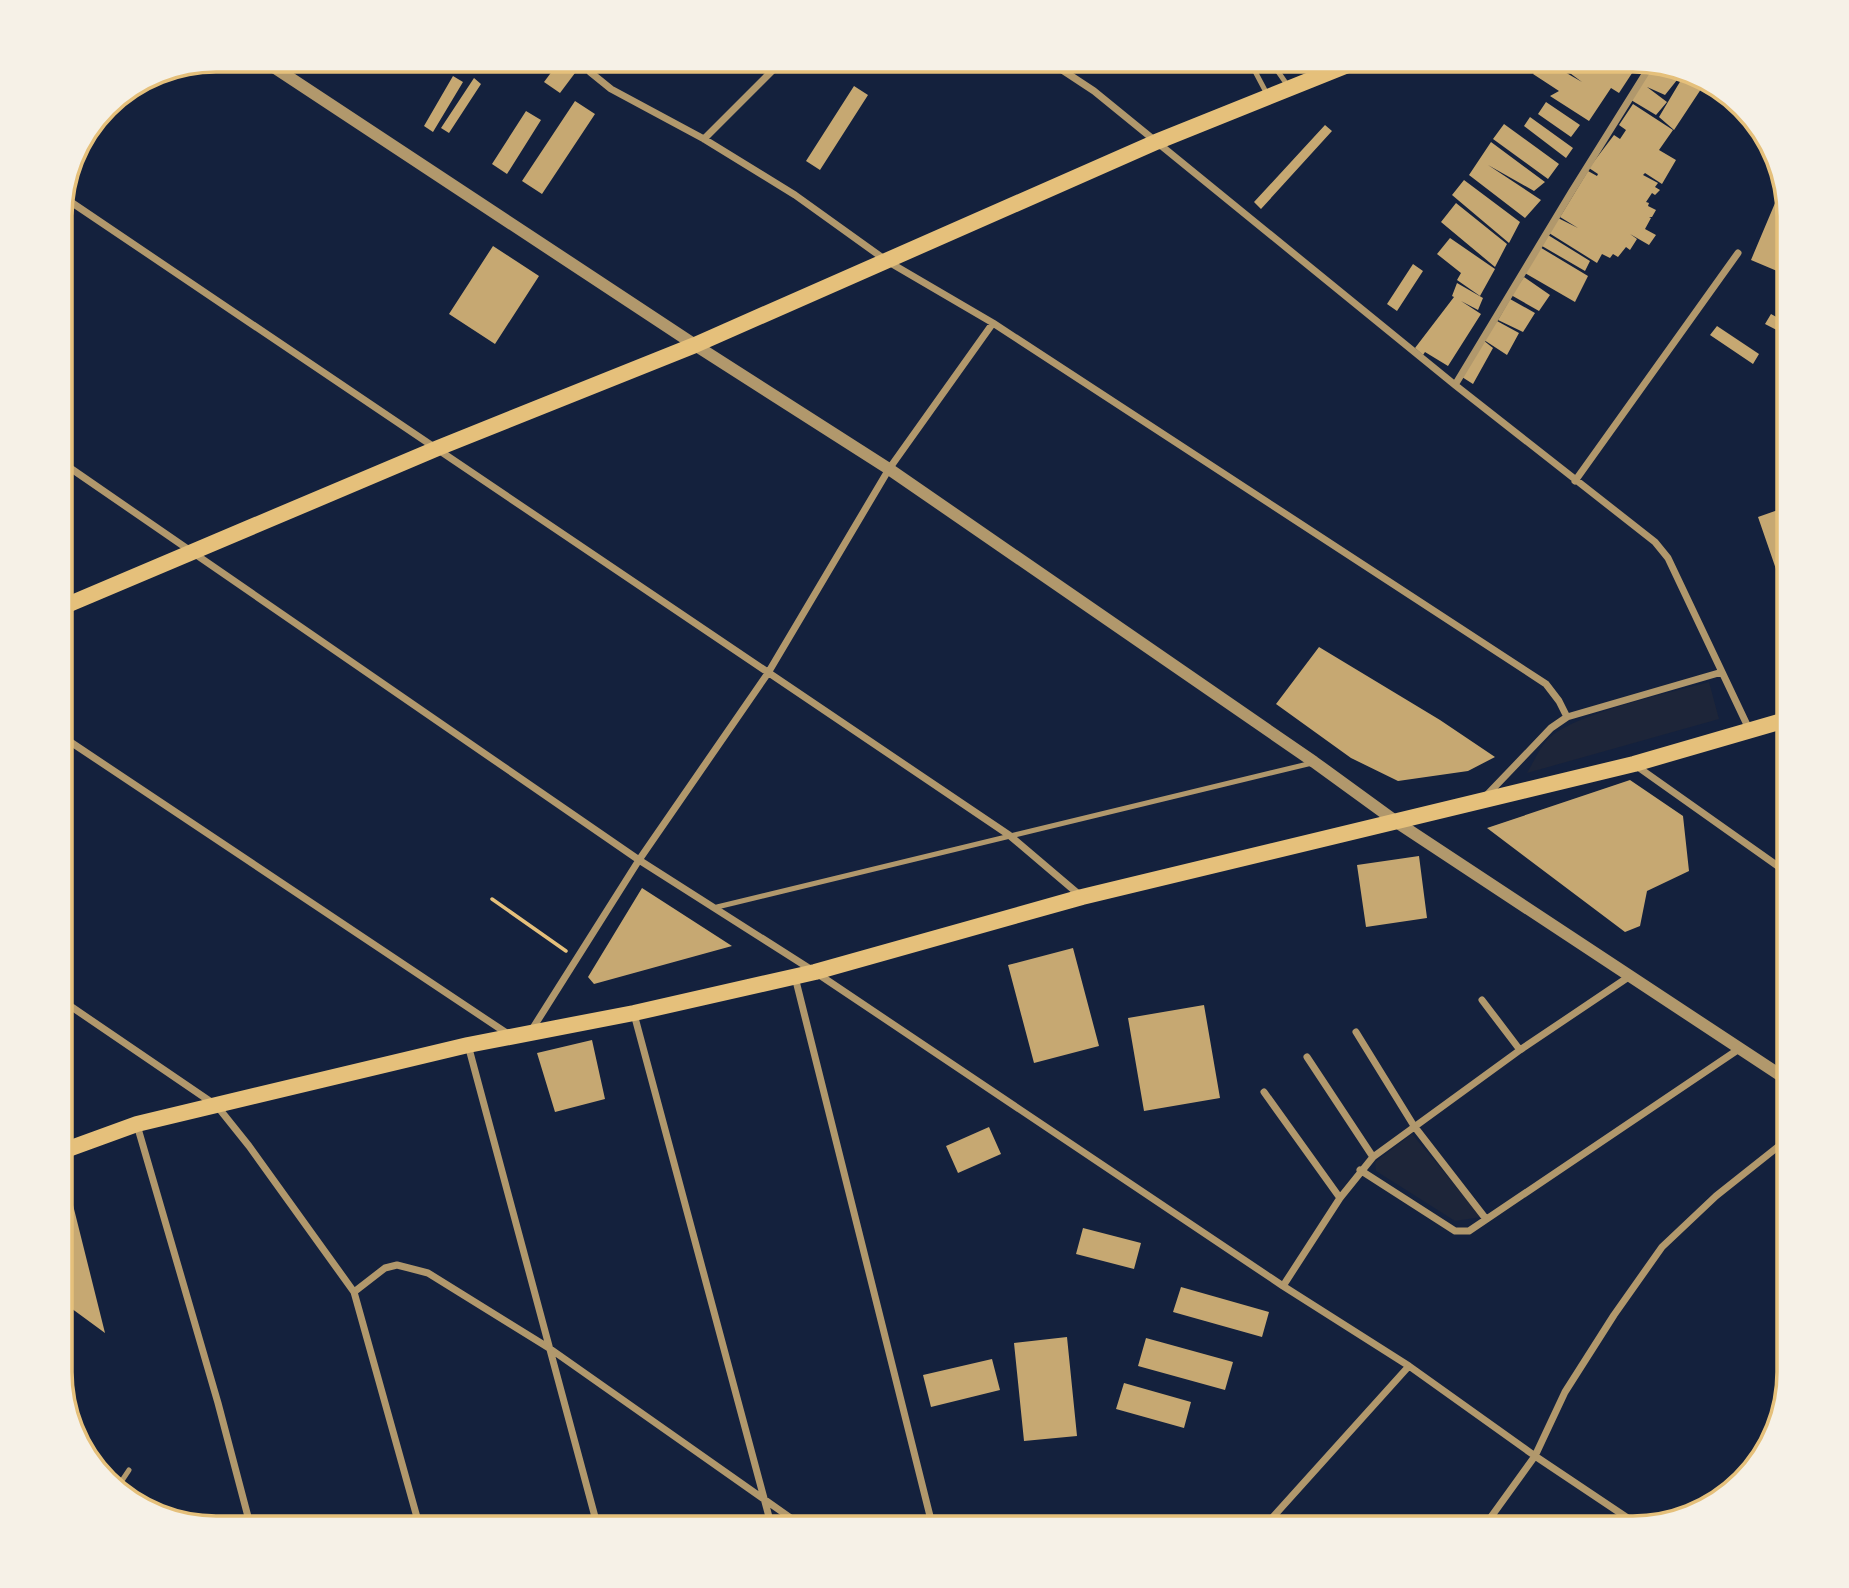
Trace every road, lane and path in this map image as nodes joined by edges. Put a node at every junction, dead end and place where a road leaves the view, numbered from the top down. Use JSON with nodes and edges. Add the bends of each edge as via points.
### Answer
{"nodes":[{"id":1,"x":281,"y":72,"type":"edge"},
{"id":2,"x":590,"y":72,"type":"edge"},
{"id":3,"x":771,"y":72,"type":"edge"},
{"id":4,"x":1065,"y":72,"type":"edge"},
{"id":5,"x":1255,"y":72,"type":"edge"},
{"id":6,"x":1278,"y":72,"type":"edge"},
{"id":7,"x":1331,"y":72,"type":"edge"},
{"id":8,"x":1646,"y":73,"type":"edge"},
{"id":9,"x":1290,"y":89,"type":"junction"},
{"id":10,"x":1269,"y":97,"type":"junction"},
{"id":11,"x":704,"y":139,"type":"junction"},
{"id":12,"x":1156,"y":142,"type":"junction"},
{"id":13,"x":73,"y":203,"type":"edge"},
{"id":14,"x":1738,"y":253,"type":"dead end"},
{"id":15,"x":887,"y":261,"type":"junction"},
{"id":16,"x":993,"y":323,"type":"junction"},
{"id":17,"x":695,"y":345,"type":"junction"},
{"id":18,"x":1455,"y":385,"type":"junction"},
{"id":19,"x":438,"y":448,"type":"junction"},
{"id":20,"x":72,"y":469,"type":"edge"},
{"id":21,"x":889,"y":469,"type":"junction"},
{"id":22,"x":1575,"y":481,"type":"junction"},
{"id":23,"x":195,"y":552,"type":"junction"},
{"id":24,"x":72,"y":603,"type":"edge"},
{"id":25,"x":1722,"y":672,"type":"junction"},
{"id":26,"x":768,"y":673,"type":"junction"},
{"id":27,"x":1567,"y":717,"type":"junction"},
{"id":28,"x":1777,"y":722,"type":"edge"},
{"id":29,"x":1749,"y":729,"type":"junction"},
{"id":30,"x":72,"y":743,"type":"edge"},
{"id":31,"x":1314,"y":762,"type":"junction"},
{"id":32,"x":1634,"y":764,"type":"junction"},
{"id":33,"x":1482,"y":800,"type":"junction"},
{"id":34,"x":1398,"y":823,"type":"junction"},
{"id":35,"x":1009,"y":835,"type":"junction"},
{"id":36,"x":639,"y":860,"type":"junction"},
{"id":37,"x":1777,"y":865,"type":"edge"},
{"id":38,"x":1082,"y":897,"type":"junction"},
{"id":39,"x":492,"y":899,"type":"dead end"},
{"id":40,"x":717,"y":907,"type":"junction"},
{"id":41,"x":577,"y":958,"type":"junction"},
{"id":42,"x":815,"y":972,"type":"junction"},
{"id":43,"x":1630,"y":975,"type":"junction"},
{"id":44,"x":795,"y":976,"type":"junction"},
{"id":45,"x":1482,"y":1000,"type":"dead end"},
{"id":46,"x":72,"y":1007,"type":"edge"},
{"id":47,"x":634,"y":1013,"type":"junction"},
{"id":48,"x":530,"y":1032,"type":"junction"},
{"id":49,"x":1356,"y":1032,"type":"dead end"},
{"id":50,"x":512,"y":1036,"type":"junction"},
{"id":51,"x":468,"y":1045,"type":"junction"},
{"id":52,"x":1739,"y":1049,"type":"junction"},
{"id":53,"x":1520,"y":1051,"type":"junction"},
{"id":54,"x":1307,"y":1056,"type":"dead end"},
{"id":55,"x":1777,"y":1073,"type":"edge"},
{"id":56,"x":1264,"y":1092,"type":"dead end"},
{"id":57,"x":216,"y":1106,"type":"junction"},
{"id":58,"x":137,"y":1124,"type":"junction"},
{"id":59,"x":1414,"y":1126,"type":"junction"},
{"id":60,"x":72,"y":1148,"type":"edge"},
{"id":61,"x":1777,"y":1148,"type":"edge"},
{"id":62,"x":1373,"y":1157,"type":"junction"},
{"id":63,"x":1360,"y":1170,"type":"junction"},
{"id":64,"x":1340,"y":1198,"type":"junction"},
{"id":65,"x":1486,"y":1219,"type":"junction"},
{"id":66,"x":1283,"y":1286,"type":"junction"},
{"id":67,"x":354,"y":1292,"type":"junction"},
{"id":68,"x":549,"y":1348,"type":"junction"},
{"id":69,"x":1409,"y":1366,"type":"junction"},
{"id":70,"x":1535,"y":1456,"type":"junction"},
{"id":71,"x":129,"y":1470,"type":"dead end"},
{"id":72,"x":122,"y":1481,"type":"edge"},
{"id":73,"x":765,"y":1502,"type":"junction"},
{"id":74,"x":248,"y":1516,"type":"edge"},
{"id":75,"x":417,"y":1516,"type":"edge"},
{"id":76,"x":595,"y":1516,"type":"edge"},
{"id":77,"x":769,"y":1516,"type":"edge"},
{"id":78,"x":787,"y":1516,"type":"edge"},
{"id":79,"x":930,"y":1516,"type":"edge"},
{"id":80,"x":1274,"y":1516,"type":"edge"},
{"id":81,"x":1492,"y":1516,"type":"edge"},
{"id":82,"x":1625,"y":1516,"type":"edge"}],
"edges":[{"from":1,"to":17,"type":"street"},
{"from":2,"to":11,"type":"street","via":[[611,89]]},
{"from":3,"to":11,"type":"street"},
{"from":4,"to":12,"type":"street"},
{"from":5,"to":10,"type":"lane"},
{"from":6,"to":9,"type":"lane"},
{"from":7,"to":9,"type":"main road"},
{"from":8,"to":18,"type":"street"},
{"from":9,"to":10,"type":"main road"},
{"from":10,"to":12,"type":"main road"},
{"from":11,"to":15,"type":"street","via":[[795,195]]},
{"from":12,"to":15,"type":"main road"},
{"from":12,"to":18,"type":"street"},
{"from":13,"to":19,"type":"street"},
{"from":14,"to":22,"type":"street"},
{"from":15,"to":16,"type":"street"},
{"from":15,"to":17,"type":"main road"},
{"from":16,"to":21,"type":"street"},
{"from":16,"to":27,"type":"street","via":[[1546,684]]},
{"from":17,"to":19,"type":"main road"},
{"from":17,"to":21,"type":"street"},
{"from":18,"to":22,"type":"street"},
{"from":19,"to":23,"type":"main road"},
{"from":19,"to":26,"type":"street"},
{"from":20,"to":23,"type":"street"},
{"from":21,"to":26,"type":"street"},
{"from":21,"to":31,"type":"street"},
{"from":22,"to":25,"type":"street","via":[[1631,522],[1668,558]]},
{"from":23,"to":24,"type":"main road"},
{"from":23,"to":36,"type":"street"},
{"from":25,"to":27,"type":"street"},
{"from":25,"to":29,"type":"street"},
{"from":26,"to":35,"type":"street"},
{"from":26,"to":36,"type":"street"},
{"from":27,"to":33,"type":"street"},
{"from":28,"to":29,"type":"main road"},
{"from":29,"to":32,"type":"main road"},
{"from":30,"to":50,"type":"street"},
{"from":31,"to":34,"type":"street"},
{"from":31,"to":35,"type":"lane"},
{"from":32,"to":33,"type":"main road"},
{"from":32,"to":37,"type":"street"},
{"from":33,"to":34,"type":"main road"},
{"from":34,"to":38,"type":"main road"},
{"from":34,"to":43,"type":"street"},
{"from":35,"to":38,"type":"street"},
{"from":35,"to":40,"type":"lane"},
{"from":36,"to":40,"type":"street"},
{"from":36,"to":41,"type":"street"},
{"from":38,"to":42,"type":"main road"},
{"from":39,"to":41,"type":"path"},
{"from":40,"to":42,"type":"street"},
{"from":41,"to":48,"type":"street"},
{"from":42,"to":44,"type":"main road"},
{"from":42,"to":66,"type":"street"},
{"from":43,"to":52,"type":"street"},
{"from":43,"to":53,"type":"street"},
{"from":44,"to":47,"type":"main road"},
{"from":44,"to":79,"type":"street"},
{"from":45,"to":53,"type":"street"},
{"from":46,"to":57,"type":"street"},
{"from":47,"to":48,"type":"main road"},
{"from":47,"to":73,"type":"street"},
{"from":48,"to":50,"type":"main road"},
{"from":49,"to":59,"type":"street"},
{"from":50,"to":51,"type":"main road"},
{"from":51,"to":57,"type":"main road"},
{"from":51,"to":68,"type":"street"},
{"from":52,"to":55,"type":"street"},
{"from":52,"to":65,"type":"street"},
{"from":53,"to":59,"type":"street"},
{"from":54,"to":62,"type":"street"},
{"from":56,"to":64,"type":"street"},
{"from":57,"to":58,"type":"main road"},
{"from":57,"to":67,"type":"street"},
{"from":58,"to":60,"type":"main road"},
{"from":58,"to":74,"type":"street"},
{"from":59,"to":62,"type":"street"},
{"from":59,"to":65,"type":"street"},
{"from":61,"to":70,"type":"street","via":[[1662,1247],[1565,1392]]},
{"from":62,"to":63,"type":"street"},
{"from":63,"to":64,"type":"street"},
{"from":63,"to":65,"type":"street","via":[[1455,1231],[1469,1231]]},
{"from":64,"to":66,"type":"street"},
{"from":66,"to":69,"type":"street"},
{"from":67,"to":68,"type":"street","via":[[385,1268],[410,1267],[455,1288]]},
{"from":67,"to":75,"type":"street"},
{"from":68,"to":73,"type":"street"},
{"from":68,"to":76,"type":"street"},
{"from":69,"to":70,"type":"street"},
{"from":69,"to":80,"type":"street"},
{"from":70,"to":81,"type":"street"},
{"from":70,"to":82,"type":"street"},
{"from":71,"to":72,"type":"lane"},
{"from":73,"to":77,"type":"street"},
{"from":73,"to":78,"type":"street"}]}
